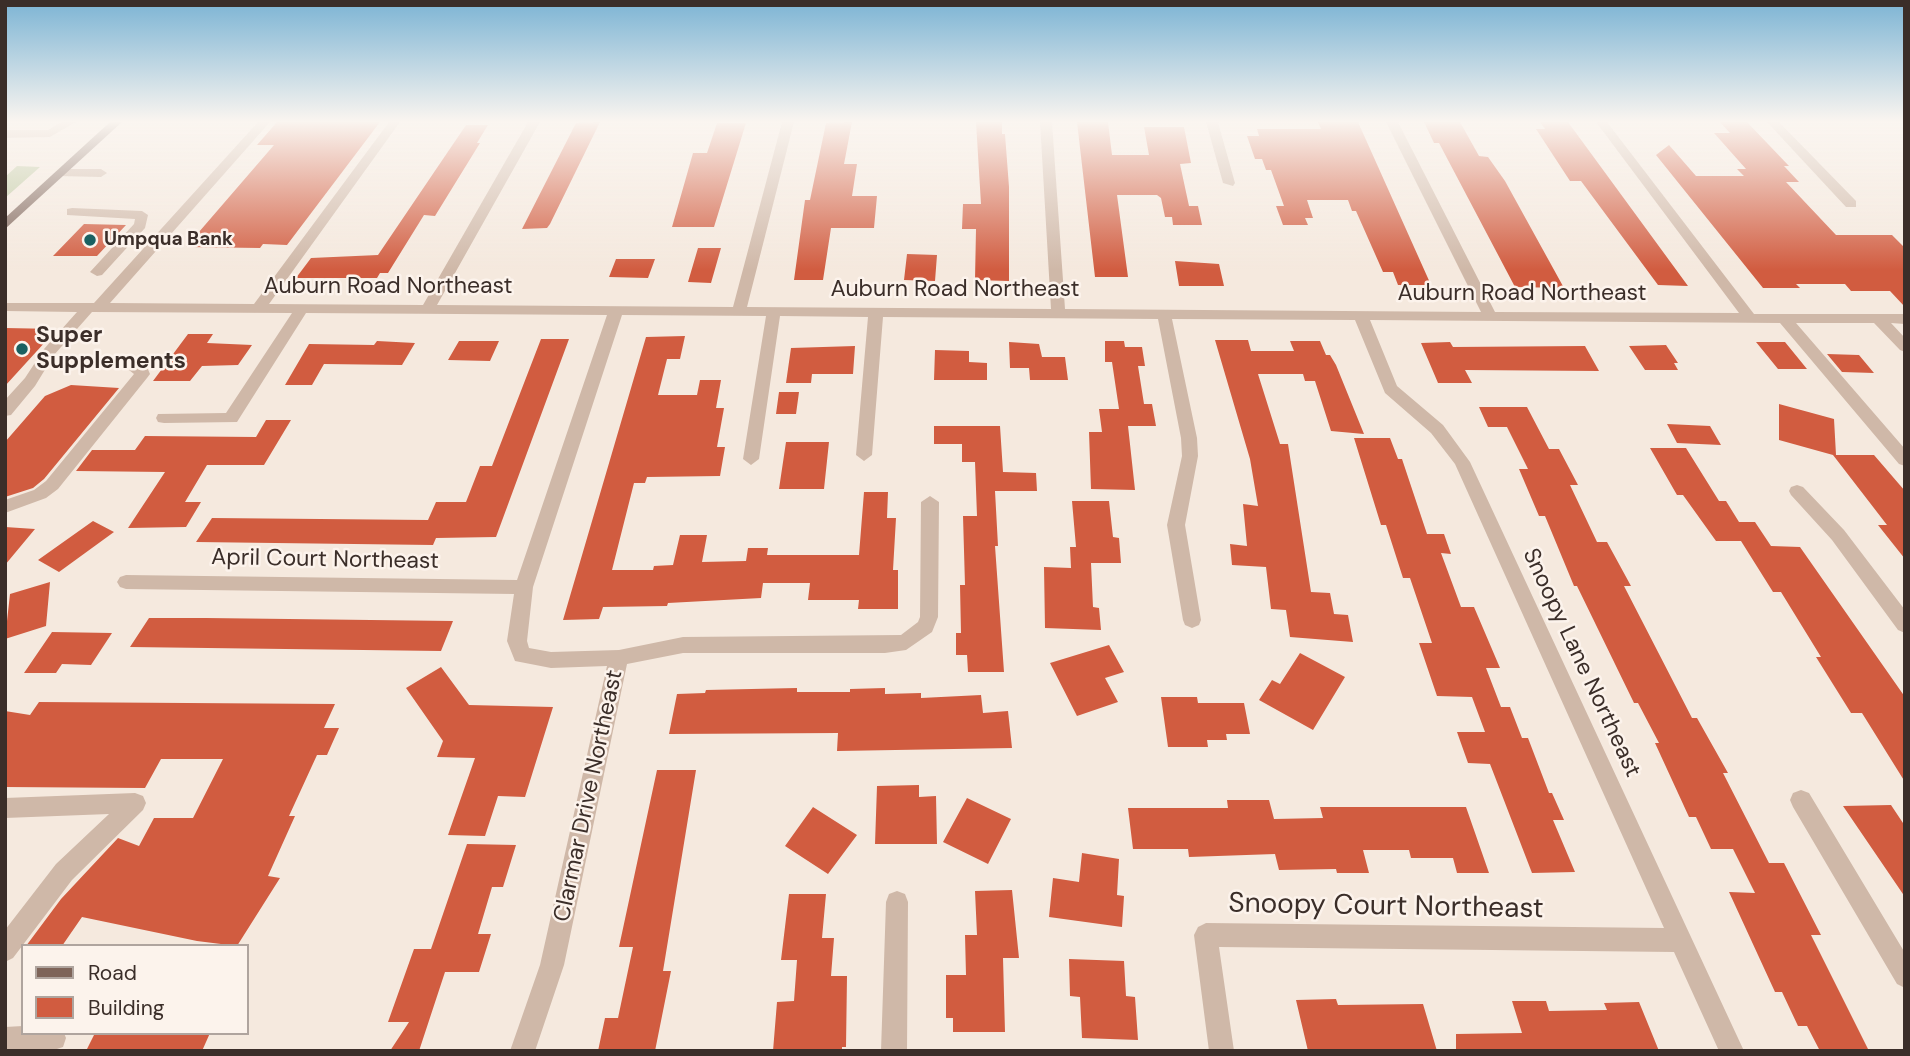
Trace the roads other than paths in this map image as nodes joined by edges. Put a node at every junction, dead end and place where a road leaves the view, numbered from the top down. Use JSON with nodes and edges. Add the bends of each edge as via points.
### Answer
{"nodes":[{"id":1,"x":219,"y":171,"type":"edge"},
{"id":2,"x":359,"y":171,"type":"edge"},
{"id":3,"x":506,"y":171,"type":"edge"},
{"id":4,"x":775,"y":171,"type":"edge"},
{"id":5,"x":1049,"y":171,"type":"edge"},
{"id":6,"x":1226,"y":171,"type":"edge"},
{"id":7,"x":1417,"y":171,"type":"edge"},
{"id":8,"x":1638,"y":171,"type":"edge"},
{"id":9,"x":1819,"y":171,"type":"edge"},
{"id":10,"x":62,"y":173,"type":"joint"},
{"id":11,"x":101,"y":173,"type":"dead end"},
{"id":12,"x":1229,"y":183,"type":"dead end"},
{"id":13,"x":1851,"y":204,"type":"dead end"},
{"id":14,"x":67,"y":217,"type":"dead end"},
{"id":15,"x":6,"y":223,"type":"edge"},
{"id":16,"x":97,"y":272,"type":"dead end"},
{"id":17,"x":5,"y":307,"type":"edge"},
{"id":18,"x":93,"y":308,"type":"junction"},
{"id":19,"x":258,"y":309,"type":"junction"},
{"id":20,"x":302,"y":309,"type":"junction"},
{"id":21,"x":427,"y":310,"type":"junction"},
{"id":22,"x":615,"y":311,"type":"junction"},
{"id":23,"x":739,"y":311,"type":"junction"},
{"id":24,"x":774,"y":311,"type":"junction"},
{"id":25,"x":876,"y":312,"type":"junction"},
{"id":26,"x":1058,"y":314,"type":"junction"},
{"id":27,"x":1164,"y":315,"type":"junction"},
{"id":28,"x":1361,"y":316,"type":"junction"},
{"id":29,"x":1490,"y":316,"type":"junction"},
{"id":30,"x":1750,"y":318,"type":"junction"},
{"id":31,"x":1784,"y":318,"type":"junction"},
{"id":32,"x":1878,"y":318,"type":"junction"},
{"id":33,"x":1905,"y":319,"type":"edge"},
{"id":34,"x":1905,"y":347,"type":"edge"},
{"id":35,"x":137,"y":370,"type":"dead end"},
{"id":36,"x":5,"y":411,"type":"edge"},
{"id":37,"x":164,"y":418,"type":"dead end"},
{"id":38,"x":864,"y":455,"type":"dead end"},
{"id":39,"x":751,"y":459,"type":"dead end"},
{"id":40,"x":1905,"y":460,"type":"edge"},
{"id":41,"x":1797,"y":491,"type":"dead end"},
{"id":42,"x":930,"y":502,"type":"dead end"},
{"id":43,"x":5,"y":507,"type":"edge"},
{"id":44,"x":126,"y":583,"type":"dead end"},
{"id":45,"x":524,"y":587,"type":"junction"},
{"id":46,"x":1192,"y":620,"type":"dead end"},
{"id":47,"x":1905,"y":625,"type":"edge"},
{"id":48,"x":619,"y":658,"type":"junction"},
{"id":49,"x":1801,"y":800,"type":"dead end"},
{"id":50,"x":5,"y":807,"type":"edge"},
{"id":51,"x":897,"y":902,"type":"dead end"},
{"id":52,"x":1681,"y":940,"type":"junction"},
{"id":53,"x":5,"y":950,"type":"edge"},
{"id":54,"x":1905,"y":976,"type":"edge"},
{"id":55,"x":54,"y":1038,"type":"dead end"},
{"id":56,"x":5,"y":1040,"type":"edge"},
{"id":57,"x":522,"y":1051,"type":"edge"},
{"id":58,"x":894,"y":1051,"type":"edge"},
{"id":59,"x":1222,"y":1051,"type":"edge"},
{"id":60,"x":1732,"y":1051,"type":"edge"}],
"edges":[{"from":1,"to":18,"type":"street"},
{"from":2,"to":19,"type":"street"},
{"from":3,"to":21,"type":"street"},
{"from":4,"to":23,"type":"street"},
{"from":5,"to":26,"type":"street"},
{"from":6,"to":12,"type":"street"},
{"from":7,"to":29,"type":"street"},
{"from":8,"to":30,"type":"street"},
{"from":9,"to":13,"type":"street"},
{"from":10,"to":11,"type":"street"},
{"from":10,"to":15,"type":"main road"},
{"from":14,"to":16,"type":"street","via":[[142,215],[140,225]]},
{"from":17,"to":18,"type":"street","name":"Auburn Road Northeast"},
{"from":18,"to":19,"type":"street","name":"Auburn Road Northeast"},
{"from":18,"to":36,"type":"street","via":[[49,352]]},
{"from":19,"to":20,"type":"street","name":"Auburn Road Northeast"},
{"from":20,"to":21,"type":"street","name":"Auburn Road Northeast"},
{"from":20,"to":37,"type":"street","via":[[231,418]]},
{"from":21,"to":22,"type":"street","name":"Auburn Road Northeast"},
{"from":22,"to":23,"type":"street","name":"Auburn Road Northeast"},
{"from":22,"to":45,"type":"street","name":"Clarmar Drive Northeast"},
{"from":23,"to":24,"type":"street","name":"Auburn Road Northeast"},
{"from":24,"to":25,"type":"street","name":"Auburn Road Northeast"},
{"from":24,"to":39,"type":"street"},
{"from":25,"to":26,"type":"street","name":"Auburn Road Northeast"},
{"from":25,"to":38,"type":"street"},
{"from":26,"to":27,"type":"street","name":"Auburn Road Northeast"},
{"from":27,"to":28,"type":"street","name":"Auburn Road Northeast"},
{"from":27,"to":46,"type":"street","via":[[1189,438],[1190,456],[1176,525]]},
{"from":28,"to":29,"type":"street","name":"Auburn Road Northeast"},
{"from":28,"to":52,"type":"street","name":"Snoopy Lane Northeast","via":[[1390,389],[1437,429],[1462,462]]},
{"from":29,"to":30,"type":"street","name":"Auburn Road Northeast"},
{"from":30,"to":31,"type":"street","name":"Auburn Road Northeast"},
{"from":31,"to":32,"type":"street","name":"Auburn Road Northeast"},
{"from":31,"to":40,"type":"street"},
{"from":32,"to":33,"type":"street","name":"Auburn Road Northeast"},
{"from":32,"to":34,"type":"street"},
{"from":35,"to":43,"type":"street","via":[[142,374],[52,485]]},
{"from":41,"to":47,"type":"street","via":[[1838,535]]},
{"from":42,"to":48,"type":"street","via":[[929,617],[919,634],[906,642],[684,645]]},
{"from":44,"to":45,"type":"street","name":"April Court Northeast"},
{"from":45,"to":48,"type":"street","name":"Clarmar Drive Northeast","via":[[517,641],[522,655],[551,660]]},
{"from":48,"to":57,"type":"street","name":"Clarmar Drive Northeast","via":[[552,965]]},
{"from":49,"to":54,"type":"street"},
{"from":50,"to":53,"type":"street","via":[[135,803],[64,872]]},
{"from":51,"to":58,"type":"street"},
{"from":52,"to":59,"type":"street","name":"Snoopy Court Northeast","via":[[1206,935]]},
{"from":52,"to":60,"type":"street","name":"Snoopy Lane Northeast"},
{"from":55,"to":56,"type":"street"}]}
